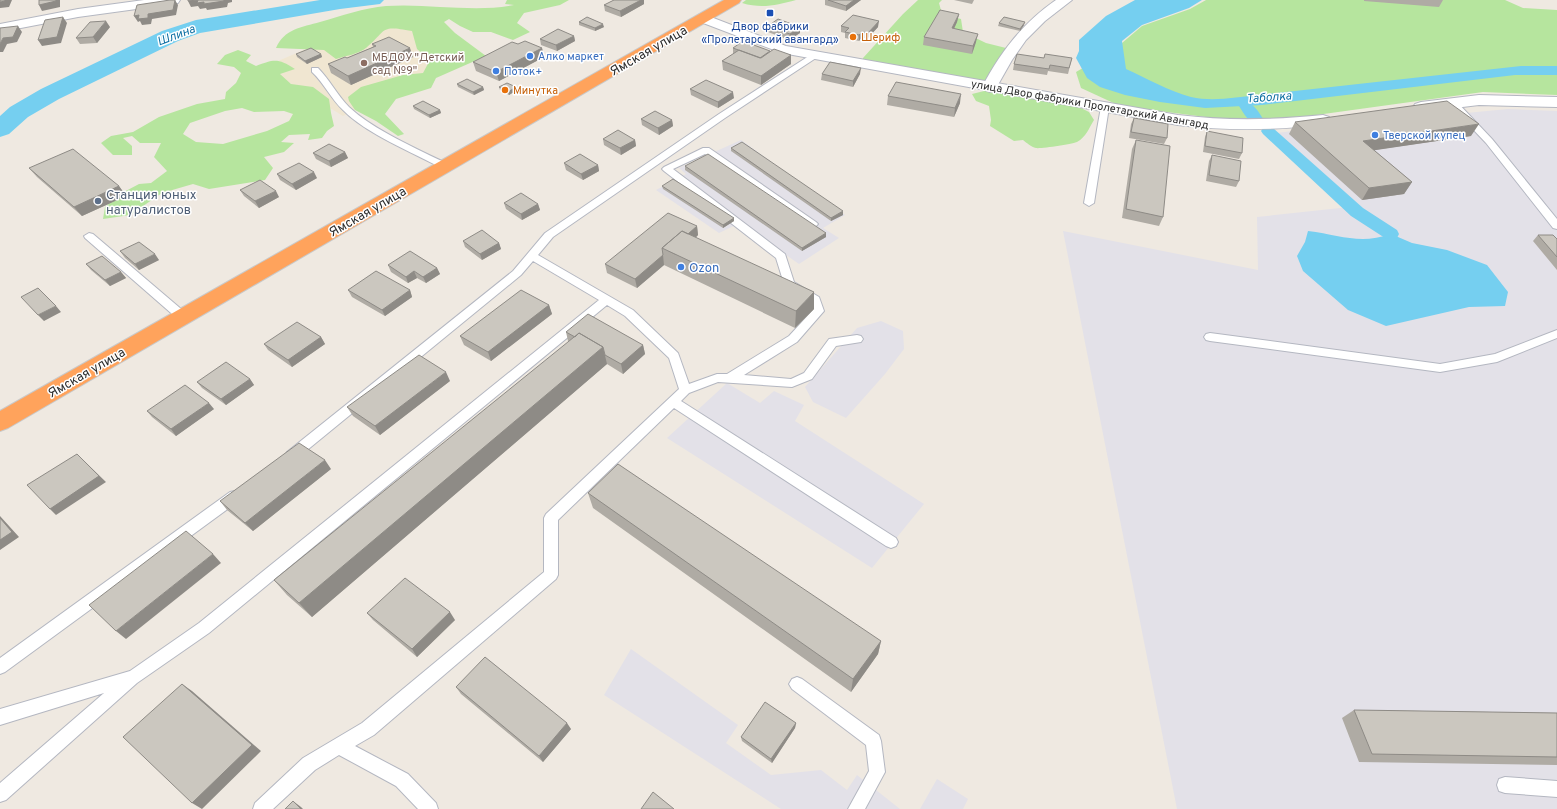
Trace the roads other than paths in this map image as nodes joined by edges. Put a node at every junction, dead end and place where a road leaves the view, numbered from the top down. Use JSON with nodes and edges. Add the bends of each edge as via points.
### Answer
{"nodes":[{"id":1,"x":173,"y":0,"type":"edge"},
{"id":2,"x":734,"y":0,"type":"edge"},
{"id":3,"x":1065,"y":0,"type":"edge"},
{"id":4,"x":703,"y":18,"type":"junction"},
{"id":5,"x":0,"y":28,"type":"edge"},
{"id":6,"x":815,"y":56,"type":"junction"},
{"id":7,"x":315,"y":70,"type":"dead end"},
{"id":8,"x":990,"y":87,"type":"junction"},
{"id":9,"x":1452,"y":102,"type":"junction"},
{"id":10,"x":1557,"y":102,"type":"edge"},
{"id":11,"x":1105,"y":107,"type":"junction"},
{"id":12,"x":1407,"y":109,"type":"edge"},
{"id":13,"x":1338,"y":118,"type":"edge"},
{"id":14,"x":690,"y":138,"type":"junction"},
{"id":15,"x":706,"y":150,"type":"junction"},
{"id":16,"x":446,"y":166,"type":"junction"},
{"id":17,"x":1089,"y":203,"type":"dead end"},
{"id":18,"x":813,"y":224,"type":"edge"},
{"id":19,"x":1557,"y":226,"type":"edge"},
{"id":20,"x":89,"y":236,"type":"dead end"},
{"id":21,"x":532,"y":256,"type":"junction"},
{"id":22,"x":606,"y":300,"type":"junction"},
{"id":23,"x":183,"y":317,"type":"junction"},
{"id":24,"x":1557,"y":334,"type":"edge"},
{"id":25,"x":1210,"y":337,"type":"dead end"},
{"id":26,"x":857,"y":340,"type":"dead end"},
{"id":27,"x":730,"y":379,"type":"junction"},
{"id":28,"x":685,"y":390,"type":"junction"},
{"id":29,"x":674,"y":402,"type":"junction"},
{"id":30,"x":0,"y":422,"type":"edge"},
{"id":31,"x":282,"y":462,"type":"edge"},
{"id":32,"x":244,"y":490,"type":"edge"},
{"id":33,"x":891,"y":542,"type":"dead end"},
{"id":34,"x":0,"y":667,"type":"edge"},
{"id":35,"x":134,"y":677,"type":"junction"},
{"id":36,"x":797,"y":684,"type":"dead end"},
{"id":37,"x":0,"y":717,"type":"edge"},
{"id":38,"x":339,"y":746,"type":"junction"},
{"id":39,"x":1505,"y":785,"type":"dead end"},
{"id":40,"x":1557,"y":789,"type":"edge"},
{"id":41,"x":0,"y":794,"type":"edge"},
{"id":42,"x":260,"y":809,"type":"edge"},
{"id":43,"x":430,"y":809,"type":"edge"},
{"id":44,"x":856,"y":809,"type":"edge"}],
"edges":[{"from":1,"to":5,"type":"street"},
{"from":2,"to":4,"type":"highway","name":"Ямская улица"},
{"from":3,"to":8,"type":"street","via":[[1015,42]]},
{"from":4,"to":6,"type":"street","name":"улица Двор фабрики Пролетарский Авангард","via":[[782,49]]},
{"from":4,"to":16,"type":"highway","name":"Ямская улица"},
{"from":6,"to":8,"type":"street","name":"улица Двор фабрики Пролетарский Авангард"},
{"from":6,"to":14,"type":"lane"},
{"from":7,"to":16,"type":"lane","via":[[350,112],[394,140]]},
{"from":8,"to":11,"type":"street","name":"улица Двор фабрики Пролетарский Авангард"},
{"from":9,"to":10,"type":"street"},
{"from":9,"to":12,"type":"street"},
{"from":9,"to":19,"type":"lane","via":[[1489,141]]},
{"from":11,"to":13,"type":"street","name":"улица Двор фабрики Пролетарский Авангард","via":[[1212,125],[1280,125]]},
{"from":11,"to":17,"type":"lane"},
{"from":14,"to":15,"type":"lane"},
{"from":14,"to":21,"type":"lane","via":[[548,235]]},
{"from":15,"to":18,"type":"lane"},
{"from":15,"to":27,"type":"lane","via":[[667,169],[781,256],[789,284],[815,300],[819,311],[793,339]]},
{"from":16,"to":23,"type":"highway","name":"Ямская улица"},
{"from":20,"to":23,"type":"lane"},
{"from":21,"to":22,"type":"lane"},
{"from":21,"to":31,"type":"lane","via":[[517,273]]},
{"from":22,"to":28,"type":"lane","via":[[629,313],[674,356]]},
{"from":22,"to":35,"type":"lane","via":[[204,628]]},
{"from":23,"to":30,"type":"highway","name":"Ямская улица"},
{"from":24,"to":25,"type":"lane","via":[[1497,358],[1440,368]]},
{"from":26,"to":27,"type":"lane","via":[[833,342],[808,376],[792,383]]},
{"from":27,"to":28,"type":"lane","via":[[717,378]]},
{"from":28,"to":29,"type":"lane"},
{"from":29,"to":33,"type":"lane"},
{"from":29,"to":38,"type":"lane","via":[[551,518],[551,575],[368,729]]},
{"from":32,"to":34,"type":"lane"},
{"from":35,"to":37,"type":"lane"},
{"from":35,"to":41,"type":"lane"},
{"from":36,"to":44,"type":"lane","via":[[873,741],[878,772]]},
{"from":38,"to":42,"type":"lane","via":[[309,764]]},
{"from":38,"to":43,"type":"lane","via":[[402,780]]},
{"from":39,"to":40,"type":"lane"}]}
